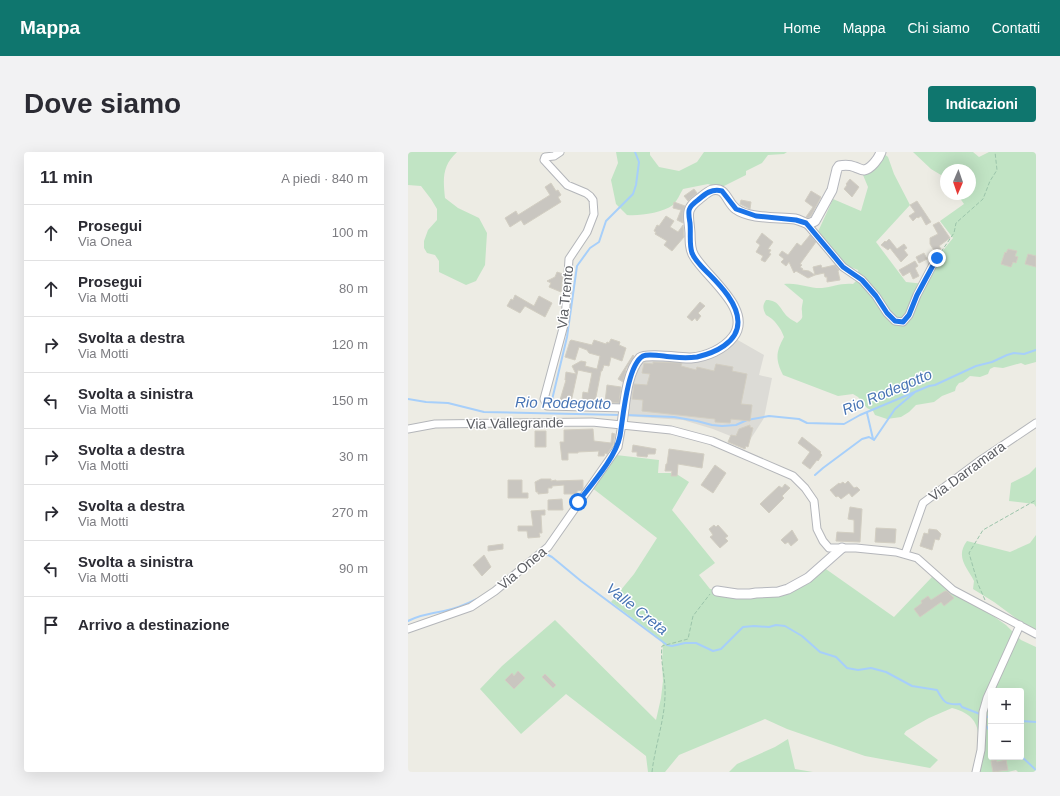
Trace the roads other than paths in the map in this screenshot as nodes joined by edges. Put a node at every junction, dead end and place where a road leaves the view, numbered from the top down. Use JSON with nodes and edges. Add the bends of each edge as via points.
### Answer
{"nodes":[{"id":1,"x":560,"y":152,"type":"edge"},
{"id":2,"x":881,"y":152,"type":"edge"},
{"id":3,"x":806,"y":223,"type":"junction"},
{"id":4,"x":937,"y":258,"type":"road end"},
{"id":5,"x":623,"y":416,"type":"junction"},
{"id":6,"x":1036,"y":423,"type":"edge"},
{"id":7,"x":408,"y":429,"type":"edge"},
{"id":8,"x":842,"y":548,"type":"junction"},
{"id":9,"x":905,"y":554,"type":"junction"},
{"id":10,"x":718,"y":591,"type":"road end"},
{"id":11,"x":1020,"y":625,"type":"junction"},
{"id":12,"x":408,"y":629,"type":"edge"},
{"id":13,"x":1036,"y":634,"type":"edge"},
{"id":14,"x":976,"y":772,"type":"edge"}],
"edges":[{"from":1,"to":5,"type":"street","name":"Via Trento","via":[[545,157],[544,160],[567,185],[590,196],[593,200],[594,214],[587,232],[569,259],[564,321],[544,399],[550,406]]},
{"from":2,"to":3,"type":"street","via":[[868,169],[839,166],[832,190],[815,221]]},
{"from":3,"to":4,"type":"street","via":[[843,267],[867,285],[895,321],[903,322],[909,315]]},
{"from":3,"to":5,"type":"street","via":[[756,216],[736,209],[725,194],[718,190],[706,193],[691,205],[688,214],[691,252],[733,305],[737,330],[726,344],[698,357],[643,356],[630,379]]},
{"from":5,"to":7,"type":"street","name":"Via Vallegrande","via":[[592,422],[436,424]]},
{"from":5,"to":8,"type":"street","via":[[712,441],[793,476],[814,501],[817,529],[823,542],[829,548]]},
{"from":5,"to":12,"type":"street","name":"Via Onea","via":[[618,447],[548,547],[471,607]]},
{"from":6,"to":9,"type":"street","name":"Via Darramara","via":[[923,503]]},
{"from":8,"to":9,"type":"street"},
{"from":8,"to":10,"type":"street","via":[[808,578],[788,589],[750,594]]},
{"from":9,"to":11,"type":"street","via":[[917,558],[953,590]]},
{"from":11,"to":13,"type":"street"},
{"from":11,"to":14,"type":"street","via":[[987,698]]}]}
